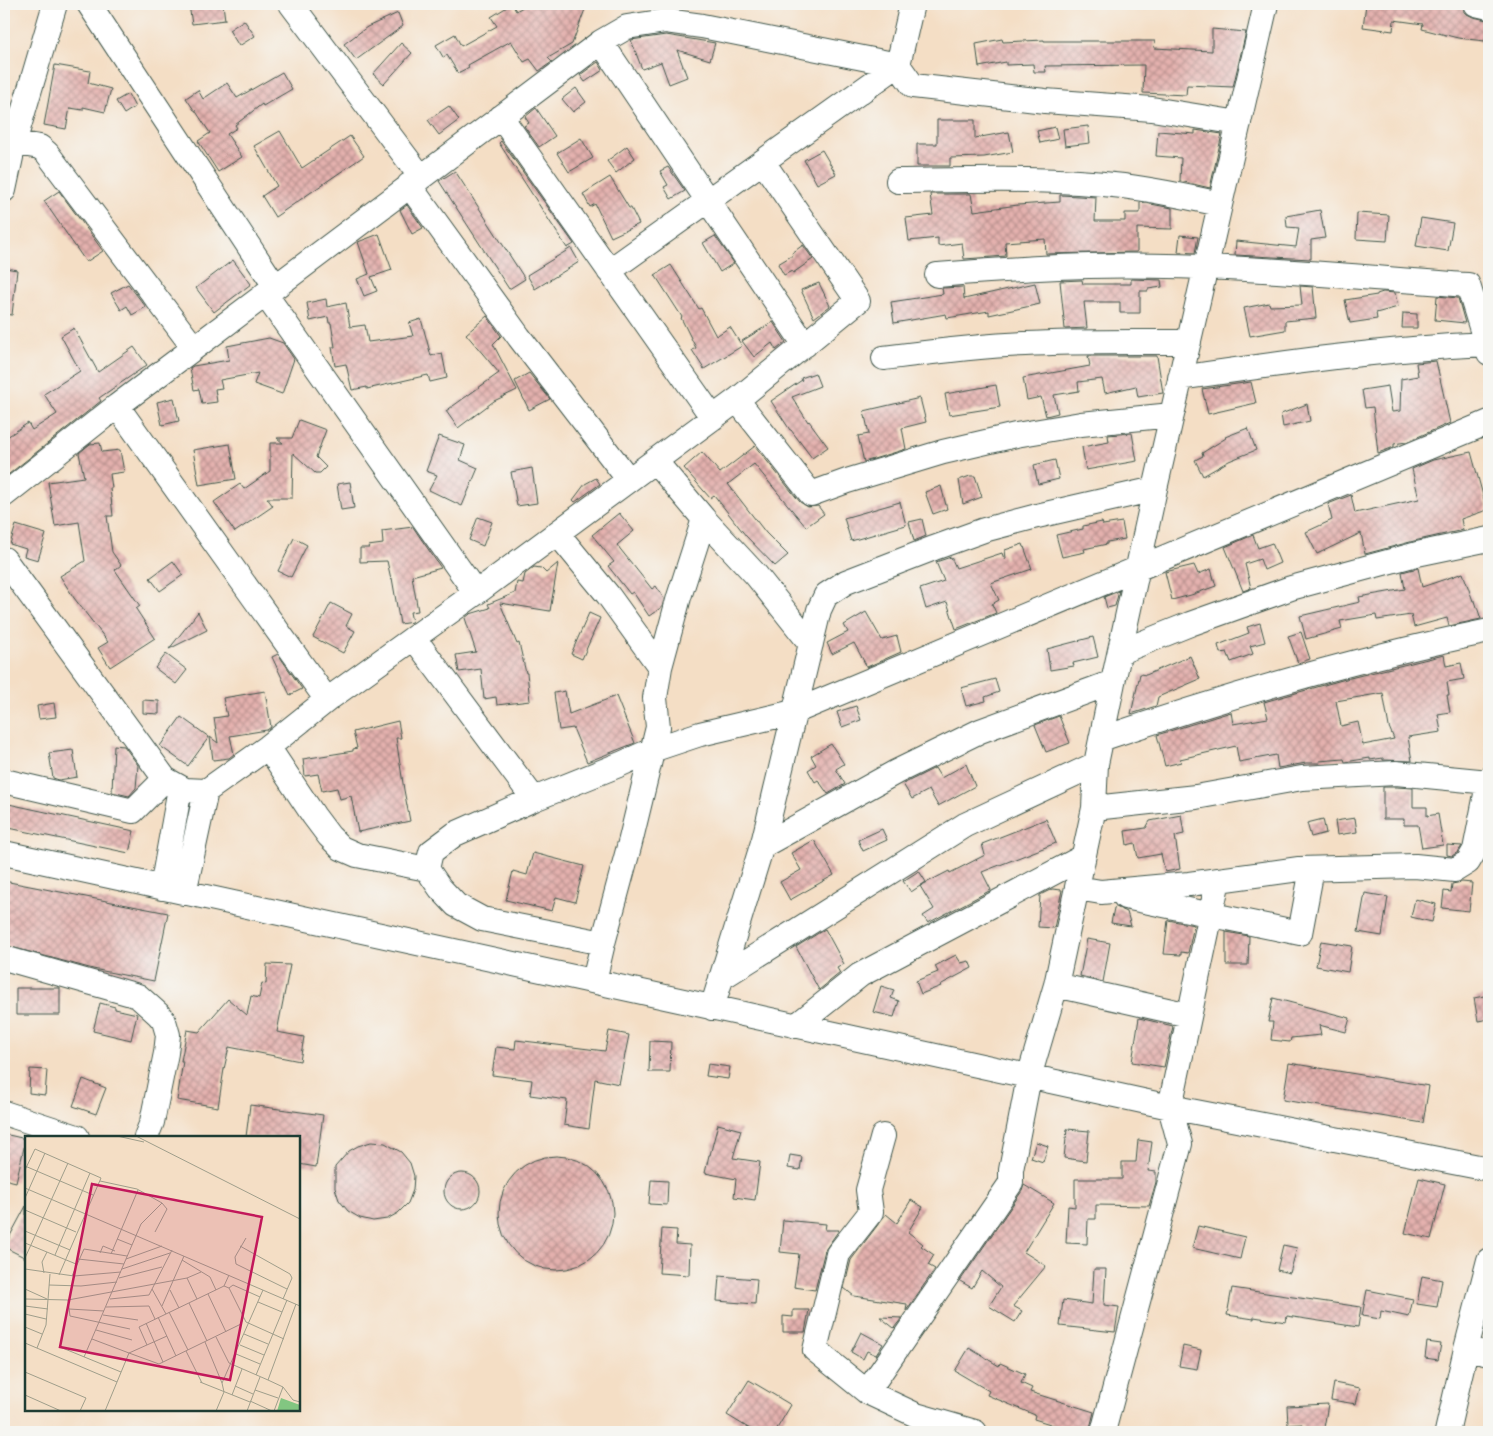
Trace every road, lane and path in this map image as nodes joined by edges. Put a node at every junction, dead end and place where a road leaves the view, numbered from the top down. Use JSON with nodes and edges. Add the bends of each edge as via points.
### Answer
{"nodes":[{"id":1,"x":55,"y":4,"type":"edge"},
{"id":2,"x":89,"y":4,"type":"edge"},
{"id":3,"x":291,"y":4,"type":"edge"},
{"id":4,"x":912,"y":4,"type":"edge"},
{"id":5,"x":1266,"y":4,"type":"edge"},
{"id":6,"x":1476,"y":4,"type":"edge"},
{"id":7,"x":1489,"y":7,"type":"edge"},
{"id":8,"x":601,"y":42,"type":"junction"},
{"id":9,"x":891,"y":63,"type":"junction"},
{"id":10,"x":501,"y":117,"type":"junction"},
{"id":11,"x":1239,"y":123,"type":"junction"},
{"id":12,"x":9,"y":142,"type":"edge"},
{"id":13,"x":763,"y":162,"type":"junction"},
{"id":14,"x":415,"y":181,"type":"junction"},
{"id":15,"x":898,"y":181,"type":"dead end"},
{"id":16,"x":4,"y":190,"type":"edge"},
{"id":17,"x":703,"y":194,"type":"junction"},
{"id":18,"x":1220,"y":204,"type":"junction"},
{"id":19,"x":604,"y":264,"type":"junction"},
{"id":20,"x":1206,"y":267,"type":"junction"},
{"id":21,"x":937,"y":274,"type":"dead end"},
{"id":22,"x":270,"y":290,"type":"junction"},
{"id":23,"x":1189,"y":342,"type":"junction"},
{"id":24,"x":805,"y":345,"type":"junction"},
{"id":25,"x":194,"y":348,"type":"junction"},
{"id":26,"x":1488,"y":348,"type":"edge"},
{"id":27,"x":884,"y":358,"type":"dead end"},
{"id":28,"x":1180,"y":378,"type":"junction"},
{"id":29,"x":737,"y":400,"type":"junction"},
{"id":30,"x":117,"y":406,"type":"junction"},
{"id":31,"x":1172,"y":415,"type":"junction"},
{"id":32,"x":713,"y":418,"type":"junction"},
{"id":33,"x":1489,"y":422,"type":"edge"},
{"id":34,"x":655,"y":460,"type":"junction"},
{"id":35,"x":629,"y":480,"type":"junction"},
{"id":36,"x":1155,"y":489,"type":"junction"},
{"id":37,"x":4,"y":495,"type":"edge"},
{"id":38,"x":704,"y":519,"type":"junction"},
{"id":39,"x":557,"y":533,"type":"junction"},
{"id":40,"x":1489,"y":538,"type":"edge"},
{"id":41,"x":4,"y":559,"type":"edge"},
{"id":42,"x":1138,"y":569,"type":"junction"},
{"id":43,"x":476,"y":593,"type":"junction"},
{"id":44,"x":1489,"y":631,"type":"edge"},
{"id":45,"x":414,"y":638,"type":"junction"},
{"id":46,"x":811,"y":644,"type":"junction"},
{"id":47,"x":1120,"y":652,"type":"junction"},
{"id":48,"x":660,"y":667,"type":"junction"},
{"id":49,"x":1113,"y":682,"type":"junction"},
{"id":50,"x":327,"y":700,"type":"junction"},
{"id":51,"x":794,"y":712,"type":"junction"},
{"id":52,"x":1101,"y":739,"type":"junction"},
{"id":53,"x":268,"y":746,"type":"junction"},
{"id":54,"x":652,"y":750,"type":"junction"},
{"id":55,"x":1096,"y":764,"type":"junction"},
{"id":56,"x":1489,"y":780,"type":"edge"},
{"id":57,"x":4,"y":781,"type":"edge"},
{"id":58,"x":172,"y":783,"type":"junction"},
{"id":59,"x":206,"y":791,"type":"junction"},
{"id":60,"x":534,"y":799,"type":"junction"},
{"id":61,"x":1094,"y":808,"type":"junction"},
{"id":62,"x":762,"y":846,"type":"junction"},
{"id":63,"x":4,"y":853,"type":"edge"},
{"id":64,"x":1083,"y":857,"type":"junction"},
{"id":65,"x":428,"y":869,"type":"junction"},
{"id":66,"x":1312,"y":869,"type":"junction"},
{"id":67,"x":1218,"y":880,"type":"junction"},
{"id":68,"x":1077,"y":888,"type":"junction"},
{"id":69,"x":173,"y":890,"type":"junction"},
{"id":70,"x":1101,"y":892,"type":"junction"},
{"id":71,"x":1211,"y":914,"type":"junction"},
{"id":72,"x":482,"y":919,"type":"junction"},
{"id":73,"x":603,"y":943,"type":"junction"},
{"id":74,"x":475,"y":956,"type":"junction"},
{"id":75,"x":4,"y":958,"type":"edge"},
{"id":76,"x":721,"y":978,"type":"junction"},
{"id":77,"x":594,"y":981,"type":"junction"},
{"id":78,"x":1056,"y":985,"type":"junction"},
{"id":79,"x":712,"y":1008,"type":"junction"},
{"id":80,"x":1190,"y":1015,"type":"junction"},
{"id":81,"x":796,"y":1026,"type":"junction"},
{"id":82,"x":1029,"y":1076,"type":"junction"},
{"id":83,"x":1170,"y":1108,"type":"junction"},
{"id":84,"x":4,"y":1114,"type":"edge"},
{"id":85,"x":74,"y":1136,"type":"edge"},
{"id":86,"x":146,"y":1136,"type":"edge"},
{"id":87,"x":883,"y":1136,"type":"dead end"},
{"id":88,"x":1489,"y":1170,"type":"edge"},
{"id":89,"x":1489,"y":1260,"type":"edge"},
{"id":90,"x":1466,"y":1349,"type":"junction"},
{"id":91,"x":1489,"y":1354,"type":"edge"},
{"id":92,"x":867,"y":1392,"type":"junction"},
{"id":93,"x":975,"y":1432,"type":"edge"},
{"id":94,"x":1103,"y":1432,"type":"edge"},
{"id":95,"x":1447,"y":1432,"type":"edge"}],
"edges":[{"from":1,"to":12,"type":"street"},
{"from":2,"to":22,"type":"street"},
{"from":3,"to":14,"type":"street"},
{"from":4,"to":9,"type":"street"},
{"from":5,"to":11,"type":"street"},
{"from":6,"to":7,"type":"street"},
{"from":8,"to":9,"type":"street","via":[[627,27],[666,21]]},
{"from":8,"to":10,"type":"street"},
{"from":8,"to":17,"type":"street"},
{"from":9,"to":11,"type":"street","via":[[913,86],[1152,109]]},
{"from":9,"to":13,"type":"street"},
{"from":9,"to":17,"type":"street","via":[[854,77]]},
{"from":10,"to":14,"type":"street"},
{"from":10,"to":19,"type":"street"},
{"from":11,"to":18,"type":"street"},
{"from":12,"to":16,"type":"street"},
{"from":12,"to":25,"type":"street","via":[[40,147],[47,153]]},
{"from":13,"to":17,"type":"street"},
{"from":13,"to":24,"type":"street","via":[[858,301]]},
{"from":14,"to":22,"type":"street"},
{"from":14,"to":35,"type":"street","via":[[519,337]]},
{"from":15,"to":18,"type":"street","via":[[1064,181],[1123,186]]},
{"from":17,"to":19,"type":"street"},
{"from":17,"to":24,"type":"street"},
{"from":18,"to":20,"type":"street"},
{"from":19,"to":32,"type":"street"},
{"from":20,"to":21,"type":"street","via":[[1090,266]]},
{"from":20,"to":23,"type":"street"},
{"from":20,"to":26,"type":"street","via":[[1468,285]]},
{"from":22,"to":25,"type":"street"},
{"from":22,"to":43,"type":"street"},
{"from":23,"to":27,"type":"street","via":[[1025,344]]},
{"from":23,"to":28,"type":"street"},
{"from":24,"to":29,"type":"street"},
{"from":25,"to":30,"type":"street"},
{"from":26,"to":28,"type":"street","via":[[1433,347],[1347,355]]},
{"from":28,"to":31,"type":"street"},
{"from":29,"to":31,"type":"street","via":[[811,494],[847,480],[1016,435],[1081,424]]},
{"from":29,"to":32,"type":"street"},
{"from":30,"to":37,"type":"street"},
{"from":30,"to":50,"type":"street"},
{"from":31,"to":36,"type":"street"},
{"from":32,"to":34,"type":"street"},
{"from":33,"to":42,"type":"street"},
{"from":34,"to":35,"type":"street"},
{"from":34,"to":38,"type":"street"},
{"from":35,"to":39,"type":"street"},
{"from":36,"to":42,"type":"street"},
{"from":36,"to":46,"type":"street","via":[[984,530],[846,582],[826,596],[819,610]]},
{"from":38,"to":46,"type":"street","via":[[756,575]]},
{"from":38,"to":48,"type":"street"},
{"from":39,"to":43,"type":"street"},
{"from":39,"to":48,"type":"street"},
{"from":40,"to":47,"type":"street","via":[[1290,588]]},
{"from":41,"to":58,"type":"street"},
{"from":42,"to":47,"type":"street"},
{"from":42,"to":51,"type":"street"},
{"from":43,"to":45,"type":"street"},
{"from":44,"to":52,"type":"street","via":[[1272,686]]},
{"from":45,"to":50,"type":"street"},
{"from":45,"to":60,"type":"street"},
{"from":46,"to":51,"type":"street"},
{"from":47,"to":49,"type":"street"},
{"from":48,"to":54,"type":"street","via":[[655,698],[658,727]]},
{"from":49,"to":52,"type":"street"},
{"from":49,"to":62,"type":"street","via":[[980,731],[896,772]]},
{"from":50,"to":53,"type":"street"},
{"from":51,"to":54,"type":"street","via":[[700,734]]},
{"from":51,"to":62,"type":"street"},
{"from":52,"to":55,"type":"street"},
{"from":53,"to":59,"type":"street"},
{"from":53,"to":65,"type":"street","via":[[314,816],[341,848],[356,855]]},
{"from":54,"to":60,"type":"street"},
{"from":54,"to":73,"type":"street"},
{"from":55,"to":61,"type":"street"},
{"from":55,"to":76,"type":"street","via":[[965,825]]},
{"from":56,"to":61,"type":"street","via":[[1396,773],[1302,778],[1196,797]]},
{"from":56,"to":66,"type":"street","via":[[1475,850],[1468,862],[1455,870],[1415,866]]},
{"from":57,"to":58,"type":"street","via":[[133,811]]},
{"from":58,"to":59,"type":"street","via":[[185,790]]},
{"from":58,"to":69,"type":"street"},
{"from":59,"to":69,"type":"street"},
{"from":60,"to":65,"type":"street","via":[[456,834],[431,852]]},
{"from":61,"to":64,"type":"street"},
{"from":62,"to":76,"type":"street"},
{"from":63,"to":69,"type":"street"},
{"from":64,"to":68,"type":"street"},
{"from":64,"to":81,"type":"street","via":[[860,975]]},
{"from":65,"to":72,"type":"street","via":[[456,905]]},
{"from":66,"to":67,"type":"street"},
{"from":66,"to":71,"type":"street","via":[[1300,933]]},
{"from":67,"to":70,"type":"street"},
{"from":67,"to":71,"type":"street"},
{"from":68,"to":70,"type":"street"},
{"from":68,"to":78,"type":"street"},
{"from":69,"to":74,"type":"street"},
{"from":70,"to":71,"type":"street"},
{"from":71,"to":80,"type":"street"},
{"from":72,"to":73,"type":"street"},
{"from":72,"to":74,"type":"street"},
{"from":73,"to":77,"type":"street"},
{"from":74,"to":77,"type":"street"},
{"from":75,"to":86,"type":"street","via":[[138,996],[158,1014],[168,1036],[152,1122]]},
{"from":76,"to":79,"type":"street"},
{"from":77,"to":79,"type":"street"},
{"from":78,"to":80,"type":"street"},
{"from":78,"to":82,"type":"street"},
{"from":79,"to":81,"type":"street"},
{"from":80,"to":83,"type":"street"},
{"from":81,"to":82,"type":"street"},
{"from":82,"to":83,"type":"street"},
{"from":82,"to":92,"type":"street","via":[[1011,1183]]},
{"from":83,"to":88,"type":"street"},
{"from":83,"to":94,"type":"street","via":[[1180,1144]]},
{"from":84,"to":85,"type":"street"},
{"from":87,"to":92,"type":"street","via":[[868,1190],[871,1212],[838,1254],[815,1350]]},
{"from":89,"to":90,"type":"street"},
{"from":90,"to":91,"type":"street"},
{"from":90,"to":95,"type":"street"},
{"from":92,"to":93,"type":"street","via":[[916,1415]]}]}
